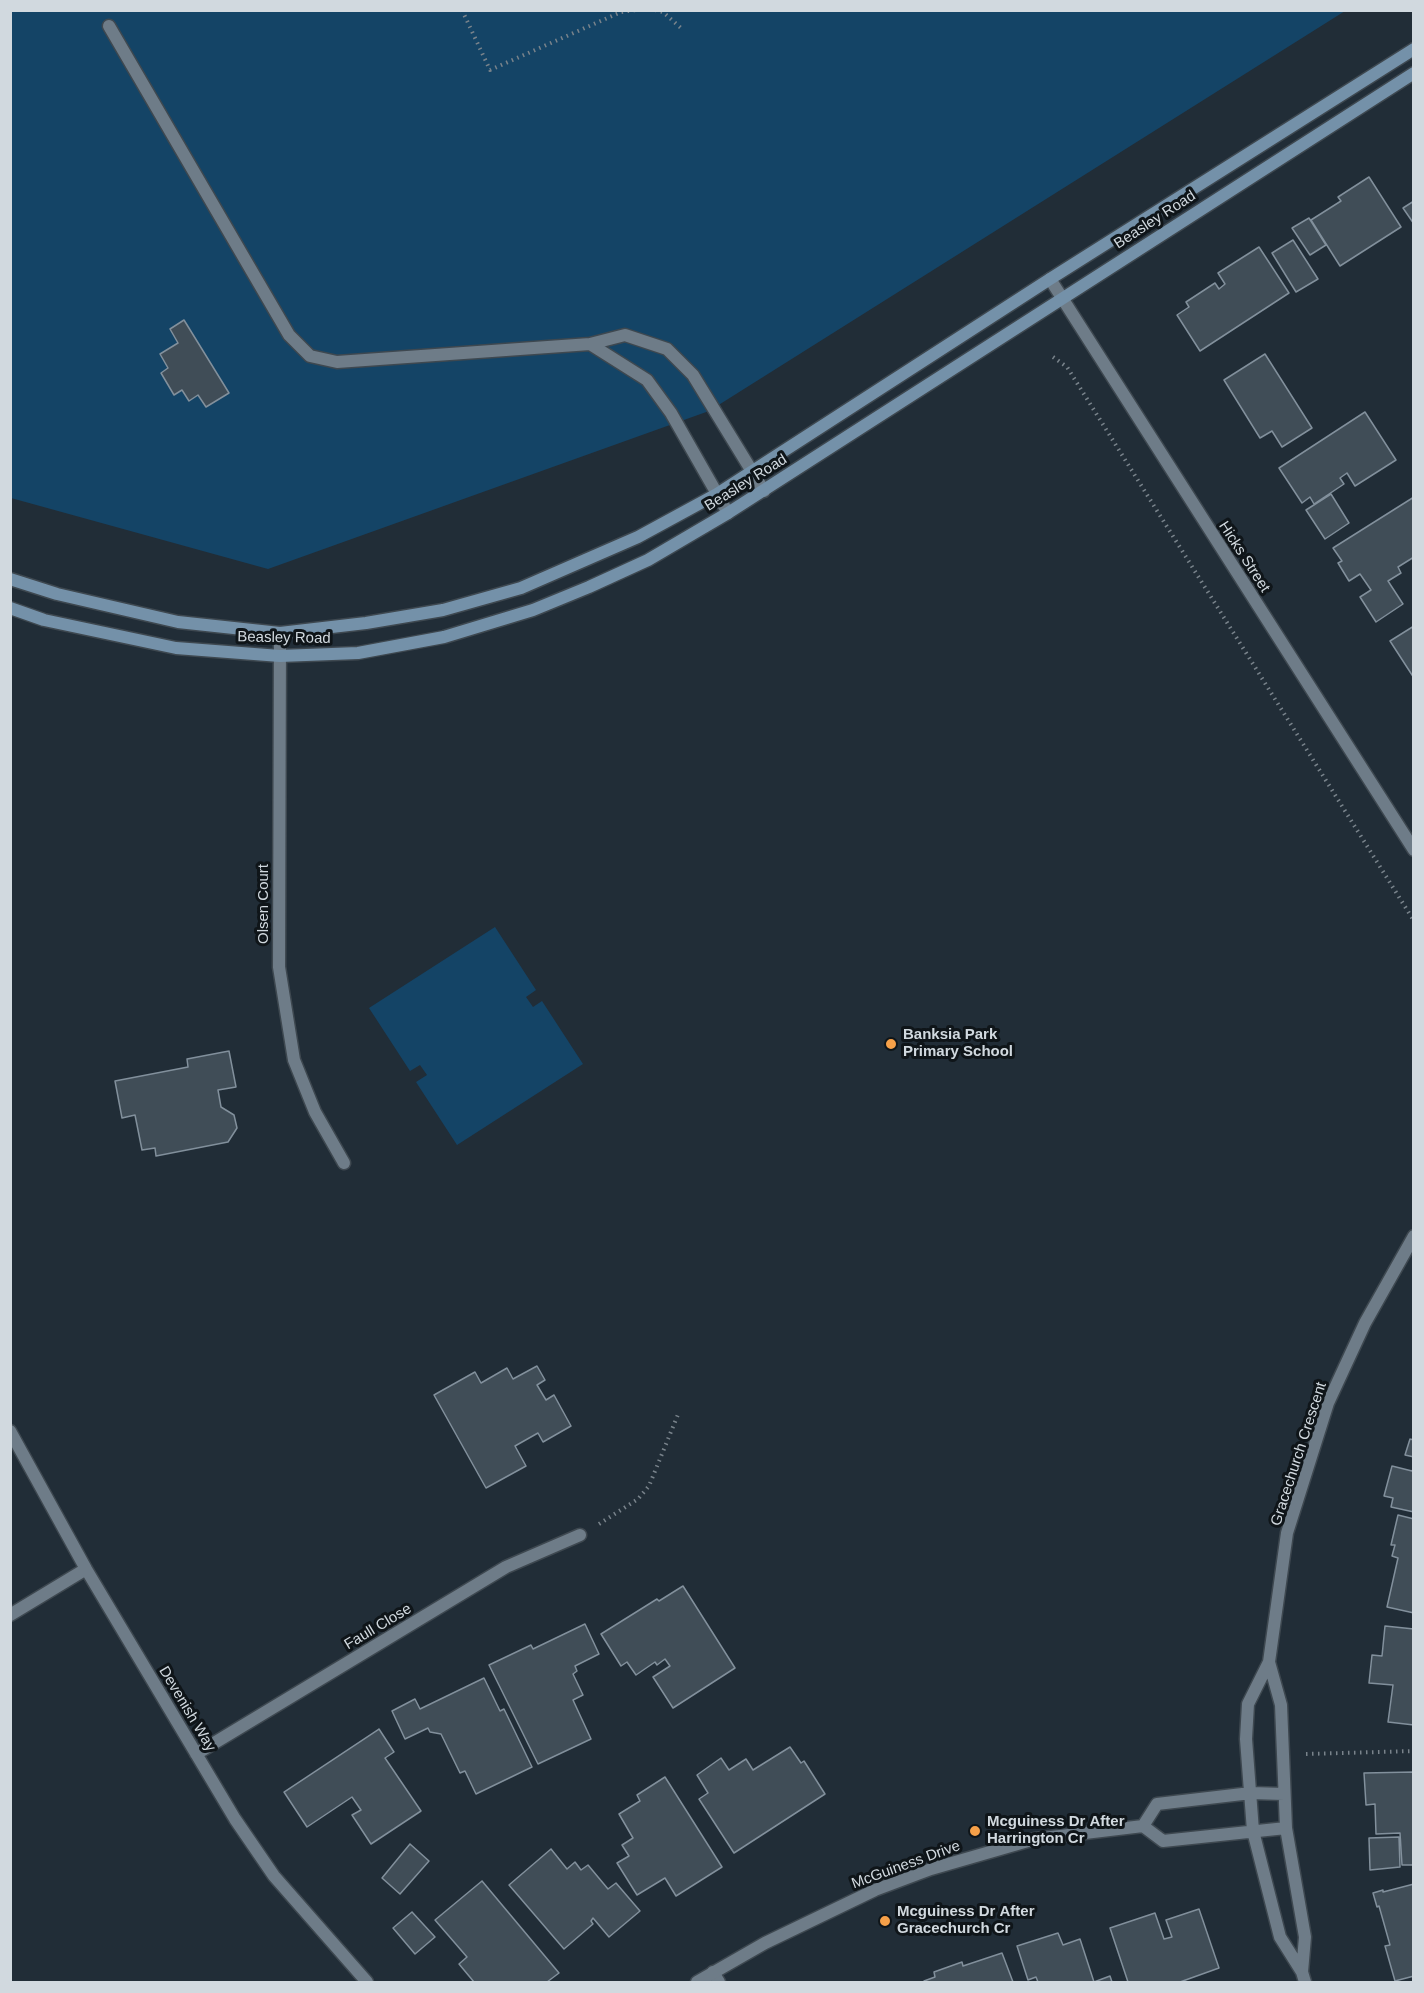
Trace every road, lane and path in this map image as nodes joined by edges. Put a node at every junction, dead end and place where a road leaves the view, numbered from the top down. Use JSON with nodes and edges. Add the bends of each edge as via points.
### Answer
{"nodes":[{"id":1,"x":462,"y":10,"type":"edge"},
{"id":2,"x":636,"y":10,"type":"edge"},
{"id":3,"x":655,"y":10,"type":"edge"},
{"id":4,"x":109,"y":26,"type":"dead end"},
{"id":5,"x":681,"y":28,"type":"dead end"},
{"id":6,"x":1413,"y":49,"type":"edge"},
{"id":7,"x":1413,"y":73,"type":"edge"},
{"id":8,"x":1050,"y":279,"type":"junction"},
{"id":9,"x":1062,"y":297,"type":"junction"},
{"id":10,"x":590,"y":344,"type":"junction"},
{"id":11,"x":1053,"y":357,"type":"dead end"},
{"id":12,"x":752,"y":471,"type":"junction"},
{"id":13,"x":764,"y":491,"type":"junction"},
{"id":14,"x":717,"y":494,"type":"junction"},
{"id":15,"x":728,"y":513,"type":"junction"},
{"id":16,"x":10,"y":579,"type":"edge"},
{"id":17,"x":10,"y":608,"type":"edge"},
{"id":18,"x":280,"y":633,"type":"junction"},
{"id":19,"x":280,"y":656,"type":"junction"},
{"id":20,"x":1413,"y":850,"type":"edge"},
{"id":21,"x":1413,"y":921,"type":"edge"},
{"id":22,"x":344,"y":1163,"type":"dead end"},
{"id":23,"x":1413,"y":1236,"type":"edge"},
{"id":24,"x":679,"y":1412,"type":"dead end"},
{"id":25,"x":10,"y":1431,"type":"edge"},
{"id":26,"x":580,"y":1535,"type":"joint"},
{"id":27,"x":86,"y":1569,"type":"junction"},
{"id":28,"x":10,"y":1615,"type":"edge"},
{"id":29,"x":1269,"y":1662,"type":"junction"},
{"id":30,"x":1413,"y":1751,"type":"edge"},
{"id":31,"x":196,"y":1754,"type":"junction"},
{"id":32,"x":1306,"y":1754,"type":"dead end"},
{"id":33,"x":1251,"y":1793,"type":"junction"},
{"id":34,"x":1284,"y":1794,"type":"junction"},
{"id":35,"x":1143,"y":1826,"type":"junction"},
{"id":36,"x":1286,"y":1828,"type":"junction"},
{"id":37,"x":1253,"y":1831,"type":"junction"},
{"id":38,"x":716,"y":1977,"type":"edge"},
{"id":39,"x":1304,"y":1977,"type":"edge"},
{"id":40,"x":367,"y":1983,"type":"edge"},
{"id":41,"x":697,"y":1983,"type":"edge"}],
"edges":[{"from":1,"to":2,"type":"path","via":[[490,70],[621,12]]},
{"from":3,"to":5,"type":"path"},
{"from":4,"to":10,"type":"street","via":[[289,335],[310,356],[337,362]]},
{"from":6,"to":8,"type":"main road","name":"Beasley Road"},
{"from":7,"to":9,"type":"main road","name":"Beasley Road"},
{"from":8,"to":9,"type":"street","name":"Hicks Street"},
{"from":8,"to":12,"type":"main road","name":"Beasley Road"},
{"from":9,"to":13,"type":"main road","name":"Beasley Road"},
{"from":9,"to":20,"type":"street","name":"Hicks Street"},
{"from":10,"to":12,"type":"street","via":[[625,335],[667,349],[693,375]]},
{"from":10,"to":14,"type":"street","via":[[647,380],[671,413]]},
{"from":11,"to":21,"type":"path","via":[[1067,367]]},
{"from":12,"to":13,"type":"street"},
{"from":12,"to":14,"type":"main road","name":"Beasley Road"},
{"from":13,"to":15,"type":"main road","name":"Beasley Road"},
{"from":14,"to":15,"type":"street"},
{"from":14,"to":18,"type":"main road","name":"Beasley Road","via":[[638,537],[521,588],[432,612]]},
{"from":15,"to":19,"type":"main road","name":"Beasley Road","via":[[648,560],[533,610],[444,637],[358,653]]},
{"from":16,"to":18,"type":"main road","name":"Beasley Road","via":[[178,622]]},
{"from":17,"to":19,"type":"main road","name":"Beasley Road","via":[[45,620],[176,648]]},
{"from":18,"to":19,"type":"street","name":"Olsen Court"},
{"from":19,"to":22,"type":"street","name":"Olsen Court","via":[[279,967],[294,1060],[315,1112]]},
{"from":23,"to":29,"type":"street","name":"Gracechurch Crescent","via":[[1365,1323],[1328,1403],[1287,1533]]},
{"from":24,"to":26,"type":"path","via":[[649,1486],[638,1499]]},
{"from":25,"to":27,"type":"street","name":"Devenish Way"},
{"from":26,"to":31,"type":"street","name":"Faull Close","via":[[506,1567]]},
{"from":27,"to":28,"type":"street"},
{"from":27,"to":31,"type":"street","name":"Devenish Way"},
{"from":29,"to":33,"type":"street","name":"Gracechurch Crescent","via":[[1248,1704],[1246,1739]]},
{"from":29,"to":34,"type":"street","name":"Gracechurch Crescent","via":[[1281,1705]]},
{"from":30,"to":32,"type":"path"},
{"from":31,"to":40,"type":"street","name":"Devenish Way","via":[[274,1876]]},
{"from":33,"to":34,"type":"street"},
{"from":33,"to":35,"type":"street","via":[[1158,1804]]},
{"from":33,"to":37,"type":"street","name":"Gracechurch Crescent"},
{"from":34,"to":36,"type":"street","name":"Gracechurch Crescent"},
{"from":35,"to":37,"type":"street","via":[[1163,1841]]},
{"from":35,"to":38,"type":"street","name":"McGuiness Drive","via":[[1035,1839],[931,1869],[875,1890],[765,1942]]},
{"from":36,"to":37,"type":"street"},
{"from":36,"to":39,"type":"street","name":"Gracechurch Crescent","via":[[1305,1937]]},
{"from":37,"to":39,"type":"street","name":"Gracechurch Crescent","via":[[1280,1937]]},
{"from":38,"to":41,"type":"street","name":"McGuiness Drive"}]}
